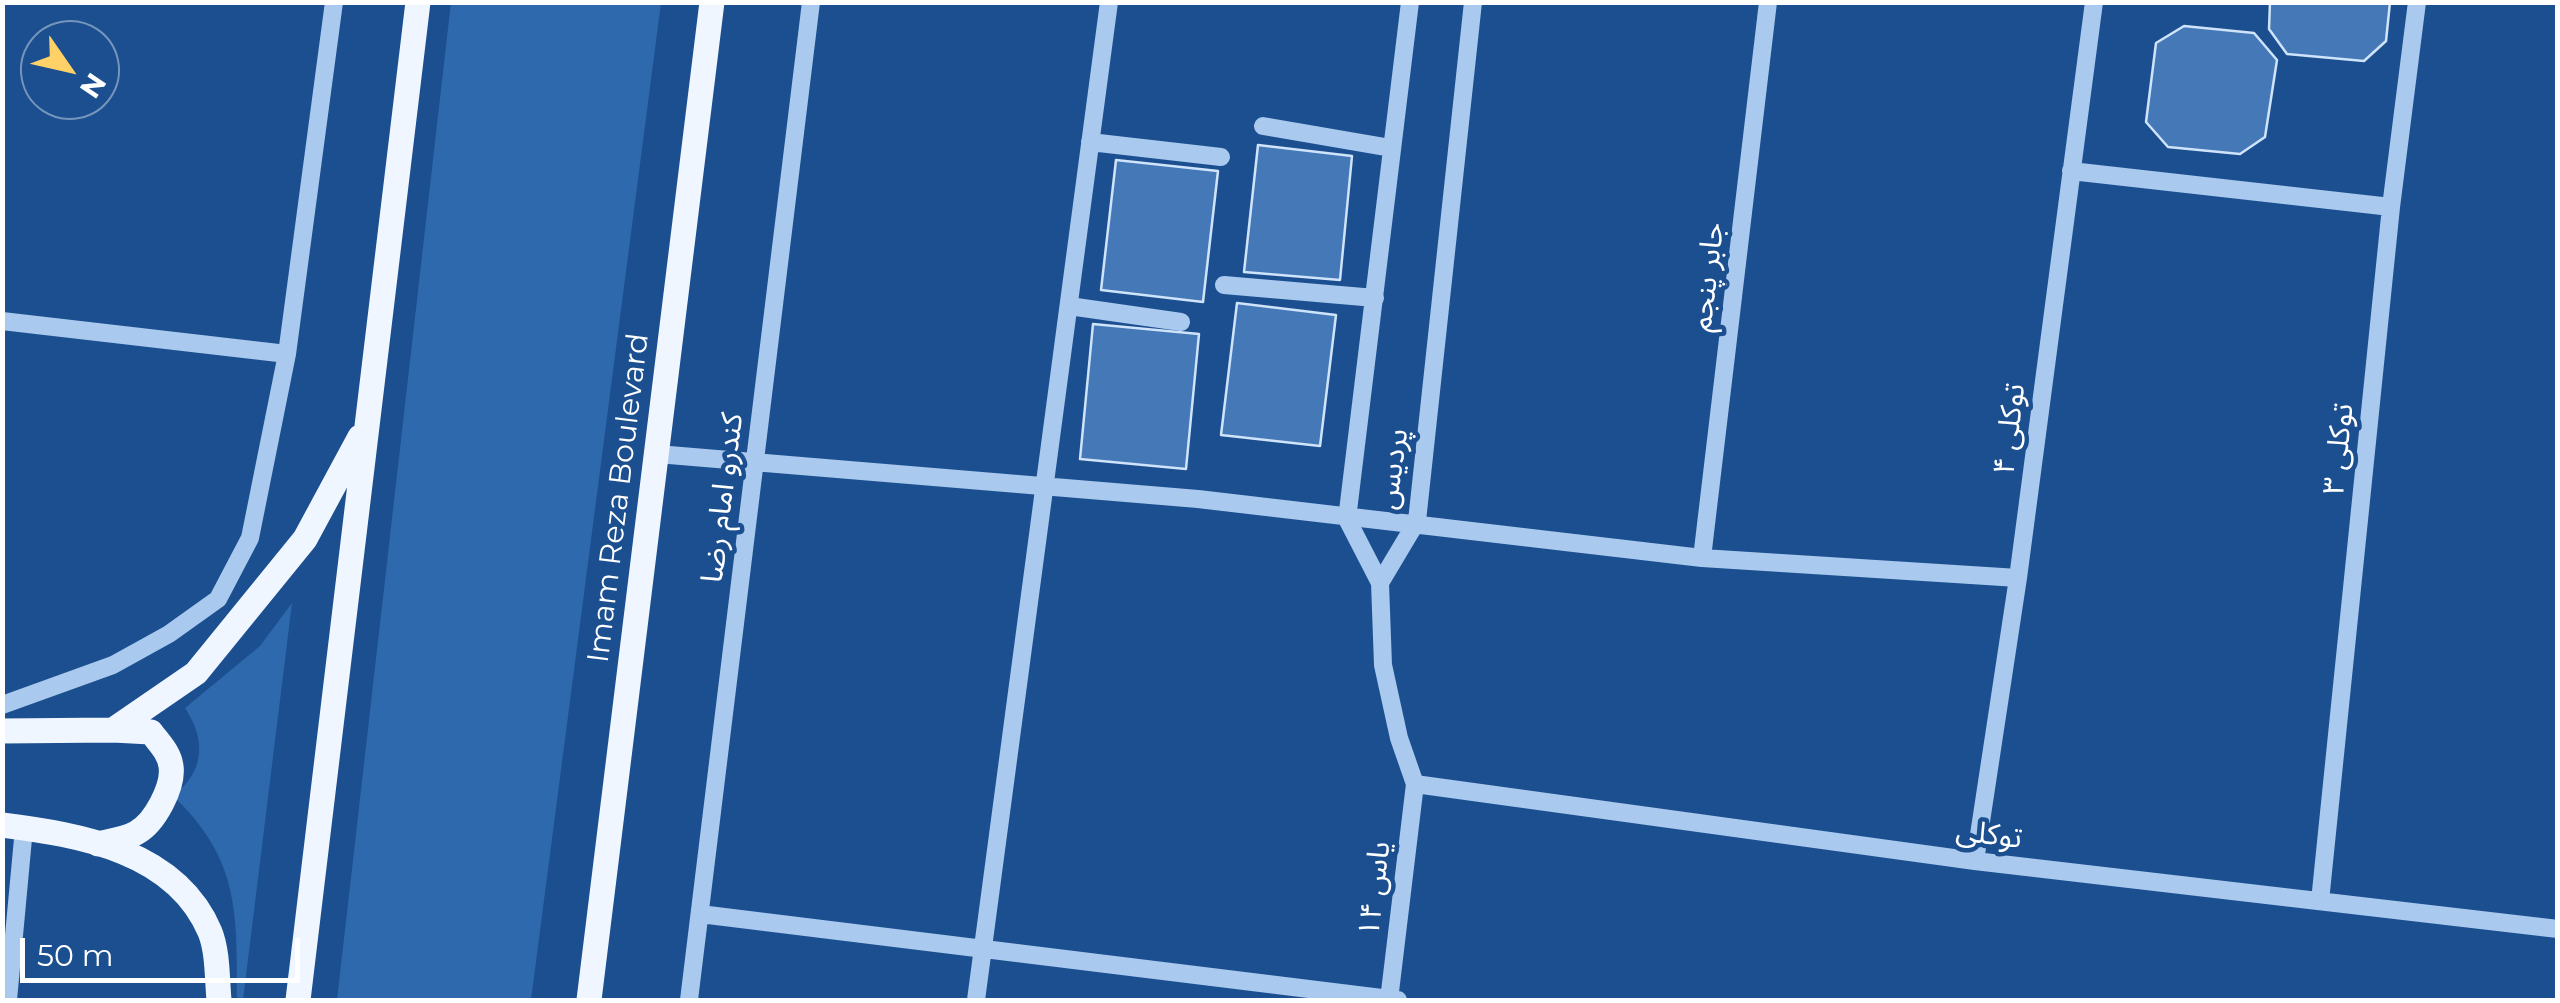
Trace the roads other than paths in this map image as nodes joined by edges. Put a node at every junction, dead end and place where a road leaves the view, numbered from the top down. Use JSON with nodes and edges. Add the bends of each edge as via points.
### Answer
{"nodes":[{"id":1,"x":334,"y":2,"type":"edge"},
{"id":2,"x":418,"y":2,"type":"edge"},
{"id":3,"x":712,"y":2,"type":"edge"},
{"id":4,"x":811,"y":2,"type":"edge"},
{"id":5,"x":1109,"y":2,"type":"edge"},
{"id":6,"x":1410,"y":2,"type":"edge"},
{"id":7,"x":1473,"y":2,"type":"edge"},
{"id":8,"x":1768,"y":2,"type":"edge"},
{"id":9,"x":2094,"y":2,"type":"edge"},
{"id":10,"x":2417,"y":2,"type":"edge"},
{"id":11,"x":1263,"y":126,"type":"dead end"},
{"id":12,"x":1090,"y":142,"type":"junction"},
{"id":13,"x":1392,"y":148,"type":"junction"},
{"id":14,"x":1221,"y":157,"type":"dead end"},
{"id":15,"x":2071,"y":171,"type":"junction"},
{"id":16,"x":2391,"y":207,"type":"junction"},
{"id":17,"x":1224,"y":284,"type":"dead end"},
{"id":18,"x":1376,"y":298,"type":"junction"},
{"id":19,"x":1069,"y":306,"type":"junction"},
{"id":20,"x":2,"y":321,"type":"edge"},
{"id":21,"x":1181,"y":322,"type":"dead end"},
{"id":22,"x":287,"y":354,"type":"junction"},
{"id":23,"x":369,"y":420,"type":"junction"},
{"id":24,"x":657,"y":454,"type":"junction"},
{"id":25,"x":755,"y":462,"type":"junction"},
{"id":26,"x":1044,"y":486,"type":"junction"},
{"id":27,"x":1347,"y":519,"type":"junction"},
{"id":28,"x":1417,"y":521,"type":"junction"},
{"id":29,"x":1702,"y":558,"type":"junction"},
{"id":30,"x":2018,"y":578,"type":"junction"},
{"id":31,"x":1380,"y":583,"type":"junction"},
{"id":32,"x":2,"y":705,"type":"edge"},
{"id":33,"x":113,"y":730,"type":"junction"},
{"id":34,"x":2,"y":731,"type":"edge"},
{"id":35,"x":1416,"y":784,"type":"junction"},
{"id":36,"x":13,"y":827,"type":"edge"},
{"id":37,"x":98,"y":844,"type":"junction"},
{"id":38,"x":1975,"y":862,"type":"junction"},
{"id":39,"x":2320,"y":901,"type":"junction"},
{"id":40,"x":700,"y":914,"type":"junction"},
{"id":41,"x":2558,"y":929,"type":"edge"},
{"id":42,"x":982,"y":950,"type":"junction"},
{"id":43,"x":8,"y":1000,"type":"edge"},
{"id":44,"x":219,"y":1000,"type":"edge"},
{"id":45,"x":298,"y":1000,"type":"edge"},
{"id":46,"x":589,"y":1000,"type":"edge"},
{"id":47,"x":689,"y":1000,"type":"edge"},
{"id":48,"x":976,"y":1000,"type":"edge"},
{"id":49,"x":1389,"y":1000,"type":"edge"},
{"id":50,"x":1398,"y":1000,"type":"edge"}],
"edges":[{"from":1,"to":22,"type":"street"},
{"from":2,"to":23,"type":"main road"},
{"from":3,"to":24,"type":"main road","name":"Imam Reza Boulevard"},
{"from":4,"to":25,"type":"street","name":"کندرو امام رضا"},
{"from":5,"to":12,"type":"street"},
{"from":6,"to":13,"type":"street","name":"پردیس"},
{"from":7,"to":28,"type":"street","name":"پردیس"},
{"from":8,"to":29,"type":"street","name":"جابر پنجم"},
{"from":9,"to":15,"type":"street","name":"توکلی ۴"},
{"from":10,"to":16,"type":"street","name":"توکلی ۳"},
{"from":11,"to":13,"type":"street"},
{"from":12,"to":14,"type":"street"},
{"from":12,"to":19,"type":"street"},
{"from":13,"to":18,"type":"street","name":"پردیس"},
{"from":15,"to":16,"type":"street"},
{"from":15,"to":30,"type":"street","name":"توکلی ۴"},
{"from":16,"to":39,"type":"street","name":"توکلی ۳"},
{"from":17,"to":18,"type":"street"},
{"from":18,"to":27,"type":"street","name":"پردیس"},
{"from":19,"to":21,"type":"street"},
{"from":19,"to":26,"type":"street"},
{"from":20,"to":22,"type":"street"},
{"from":22,"to":32,"type":"street","via":[[250,538],[218,599],[113,665]]},
{"from":23,"to":33,"type":"main road","via":[[305,539],[226,640],[196,673]]},
{"from":23,"to":45,"type":"main road"},
{"from":24,"to":25,"type":"street"},
{"from":24,"to":46,"type":"main road","name":"Imam Reza Boulevard"},
{"from":25,"to":26,"type":"street"},
{"from":25,"to":40,"type":"street","name":"کندرو امام رضا"},
{"from":26,"to":27,"type":"street"},
{"from":26,"to":42,"type":"street"},
{"from":27,"to":28,"type":"street"},
{"from":27,"to":31,"type":"street","name":"پردیس"},
{"from":28,"to":29,"type":"street"},
{"from":28,"to":31,"type":"street","name":"پردیس"},
{"from":29,"to":30,"type":"street"},
{"from":30,"to":38,"type":"street","name":"توکلی ۴"},
{"from":31,"to":35,"type":"street","via":[[1383,665]]},
{"from":33,"to":34,"type":"main road"},
{"from":33,"to":37,"type":"main road","via":[[152,732],[172,770],[137,833]]},
{"from":35,"to":38,"type":"street","name":"توکلی"},
{"from":35,"to":49,"type":"street","name":"یاس ۱۴"},
{"from":36,"to":37,"type":"main road"},
{"from":36,"to":43,"type":"street"},
{"from":37,"to":44,"type":"main road","via":[[136,856],[194,900],[212,936]]},
{"from":38,"to":39,"type":"street","name":"توکلی"},
{"from":39,"to":41,"type":"street","name":"توکلی"},
{"from":40,"to":42,"type":"street"},
{"from":40,"to":47,"type":"street","name":"کندرو امام رضا"},
{"from":42,"to":48,"type":"street"},
{"from":42,"to":49,"type":"street"},
{"from":49,"to":50,"type":"street"}]}
